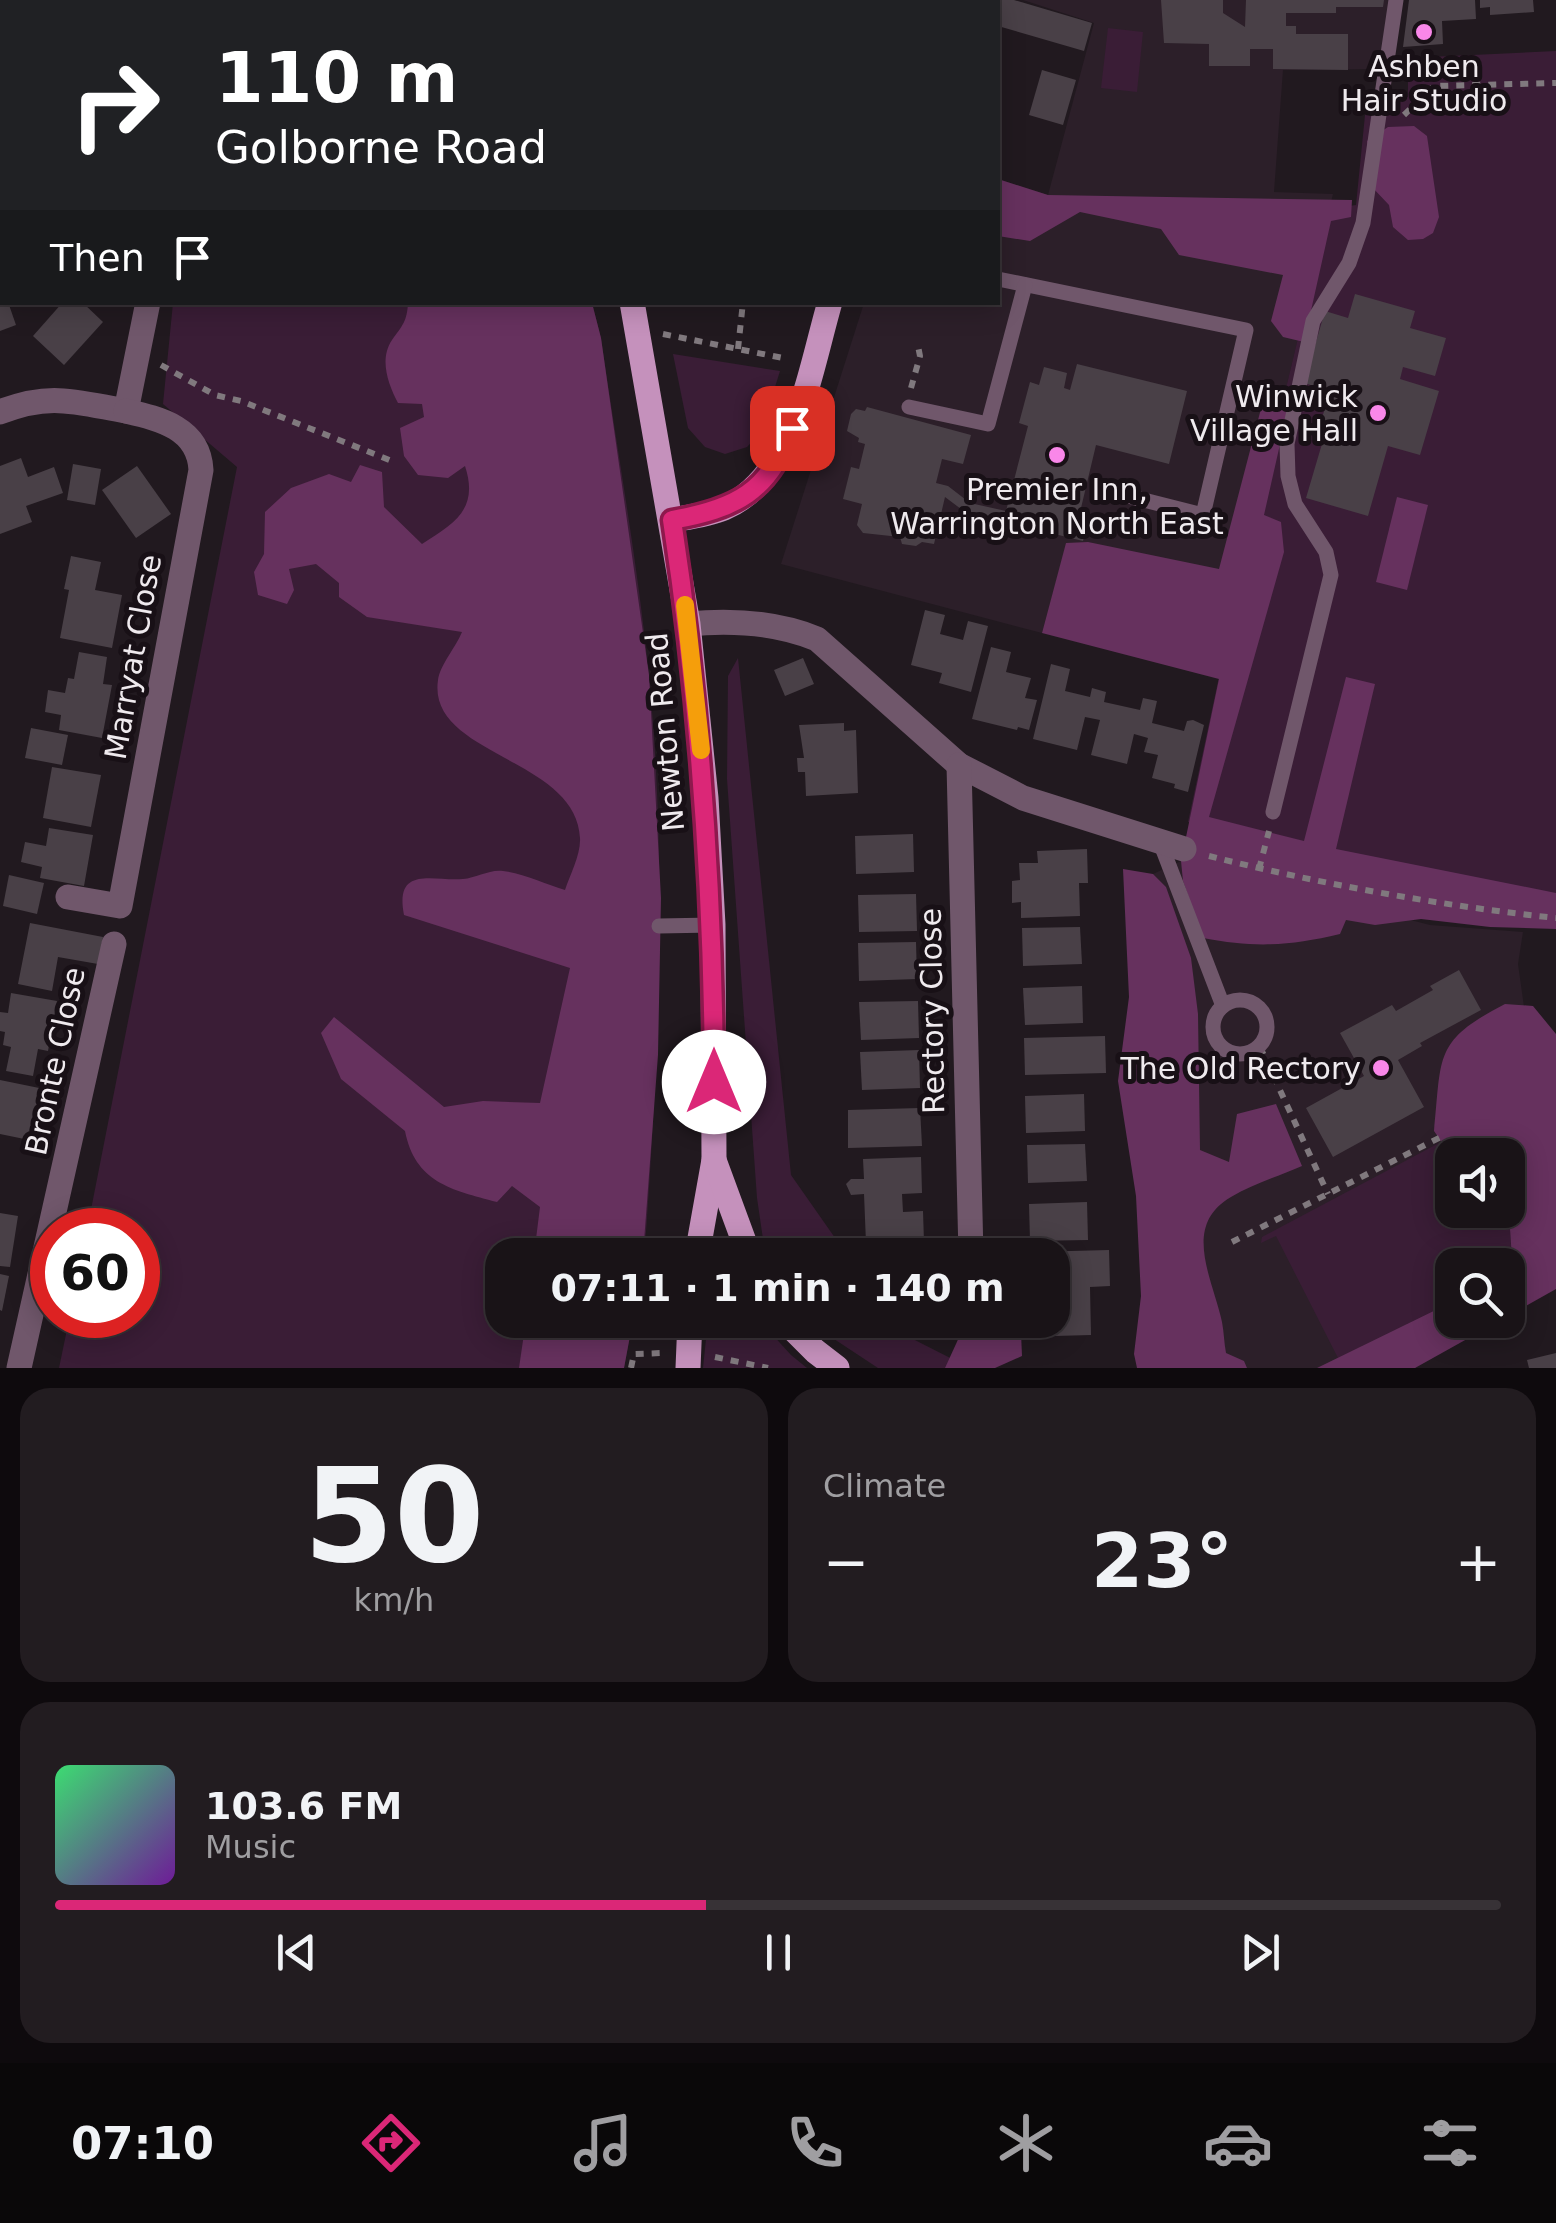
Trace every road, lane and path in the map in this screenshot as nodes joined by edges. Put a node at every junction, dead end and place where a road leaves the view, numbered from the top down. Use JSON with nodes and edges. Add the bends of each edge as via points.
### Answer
{"nodes":[{"id":1,"x":1396,"y":0,"type":"edge"},
{"id":2,"x":1556,"y":83,"type":"edge"},
{"id":3,"x":1380,"y":114,"type":"junction"},
{"id":4,"x":1000,"y":279,"type":"edge"},
{"id":5,"x":1025,"y":285,"type":"junction"},
{"id":6,"x":147,"y":305,"type":"edge"},
{"id":7,"x":633,"y":305,"type":"edge"},
{"id":8,"x":742,"y":305,"type":"edge"},
{"id":9,"x":829,"y":305,"type":"edge"},
{"id":10,"x":638,"y":330,"type":"junction"},
{"id":11,"x":918,"y":346,"type":"dead end"},
{"id":12,"x":738,"y":349,"type":"junction"},
{"id":13,"x":138,"y":352,"type":"junction"},
{"id":14,"x":812,"y":364,"type":"junction"},
{"id":15,"x":910,"y":400,"type":"joint"},
{"id":16,"x":0,"y":412,"type":"edge"},
{"id":17,"x":126,"y":412,"type":"junction"},
{"id":18,"x":392,"y":461,"type":"dead end"},
{"id":19,"x":1124,"y":495,"type":"dead end"},
{"id":20,"x":672,"y":520,"type":"junction"},
{"id":21,"x":688,"y":624,"type":"junction"},
{"id":22,"x":959,"y":765,"type":"junction"},
{"id":23,"x":1273,"y":812,"type":"joint"},
{"id":24,"x":1172,"y":845,"type":"junction"},
{"id":25,"x":1259,"y":868,"type":"junction"},
{"id":26,"x":68,"y":897,"type":"dead end"},
{"id":27,"x":1556,"y":918,"type":"edge"},
{"id":28,"x":713,"y":925,"type":"junction"},
{"id":29,"x":658,"y":926,"type":"dead end"},
{"id":30,"x":114,"y":944,"type":"dead end"},
{"id":31,"x":1222,"y":1006,"type":"junction"},
{"id":32,"x":1260,"y":1047,"type":"junction"},
{"id":33,"x":1440,"y":1137,"type":"dead end"},
{"id":34,"x":714,"y":1160,"type":"junction"},
{"id":35,"x":1328,"y":1194,"type":"junction"},
{"id":36,"x":699,"y":1238,"type":"edge"},
{"id":37,"x":743,"y":1238,"type":"edge"},
{"id":38,"x":971,"y":1238,"type":"edge"},
{"id":39,"x":1232,"y":1242,"type":"dead end"},
{"id":40,"x":689,"y":1338,"type":"edge"},
{"id":41,"x":802,"y":1338,"type":"edge"},
{"id":42,"x":634,"y":1354,"type":"dead end"},
{"id":43,"x":19,"y":1368,"type":"edge"},
{"id":44,"x":631,"y":1368,"type":"edge"},
{"id":45,"x":688,"y":1368,"type":"edge"},
{"id":46,"x":838,"y":1368,"type":"edge"}],
"edges":[{"from":1,"to":3,"type":"lane"},
{"from":2,"to":3,"type":"path","via":[[1434,86],[1402,116]]},
{"from":3,"to":23,"type":"lane","via":[[1363,222],[1349,263],[1313,321],[1287,444],[1296,504],[1326,552],[1331,574]]},
{"from":4,"to":5,"type":"lane"},
{"from":5,"to":15,"type":"lane","via":[[988,424]]},
{"from":5,"to":19,"type":"lane","via":[[1246,330],[1204,514]]},
{"from":6,"to":13,"type":"street"},
{"from":7,"to":10,"type":"main road","name":"Newton Road"},
{"from":8,"to":12,"type":"path"},
{"from":9,"to":14,"type":"main road"},
{"from":10,"to":12,"type":"path"},
{"from":10,"to":20,"type":"main road","name":"Newton Road"},
{"from":11,"to":15,"type":"path"},
{"from":12,"to":14,"type":"path"},
{"from":13,"to":17,"type":"street"},
{"from":13,"to":18,"type":"path","via":[[215,395]]},
{"from":14,"to":20,"type":"main road","via":[[787,444],[759,486],[724,508]]},
{"from":16,"to":17,"type":"street","name":"Marryat Close","via":[[55,399]]},
{"from":17,"to":26,"type":"street","name":"Marryat Close","via":[[180,429],[194,444],[201,470],[120,906]]},
{"from":20,"to":21,"type":"main road","name":"Newton Road"},
{"from":21,"to":22,"type":"street","via":[[755,624],[817,639]]},
{"from":21,"to":28,"type":"main road","name":"Newton Road"},
{"from":22,"to":24,"type":"street","via":[[1022,798]]},
{"from":22,"to":38,"type":"street","name":"Rectory Close"},
{"from":23,"to":25,"type":"path"},
{"from":24,"to":25,"type":"path"},
{"from":24,"to":31,"type":"lane"},
{"from":25,"to":27,"type":"path"},
{"from":28,"to":29,"type":"lane"},
{"from":28,"to":34,"type":"main road","name":"Newton Road"},
{"from":30,"to":43,"type":"street","name":"Bronte Close"},
{"from":31,"to":32,"type":"lane","via":[[1249,1000],[1264,1012],[1268,1030]]},
{"from":31,"to":32,"type":"lane","via":[[1213,1029],[1220,1044],[1243,1054]]},
{"from":32,"to":35,"type":"path"},
{"from":33,"to":35,"type":"path"},
{"from":34,"to":36,"type":"main road","name":"Newton Road"},
{"from":34,"to":37,"type":"main road","name":"Newton Road"},
{"from":35,"to":39,"type":"path"},
{"from":40,"to":45,"type":"main road"},
{"from":41,"to":46,"type":"main road"},
{"from":42,"to":44,"type":"path"}]}
